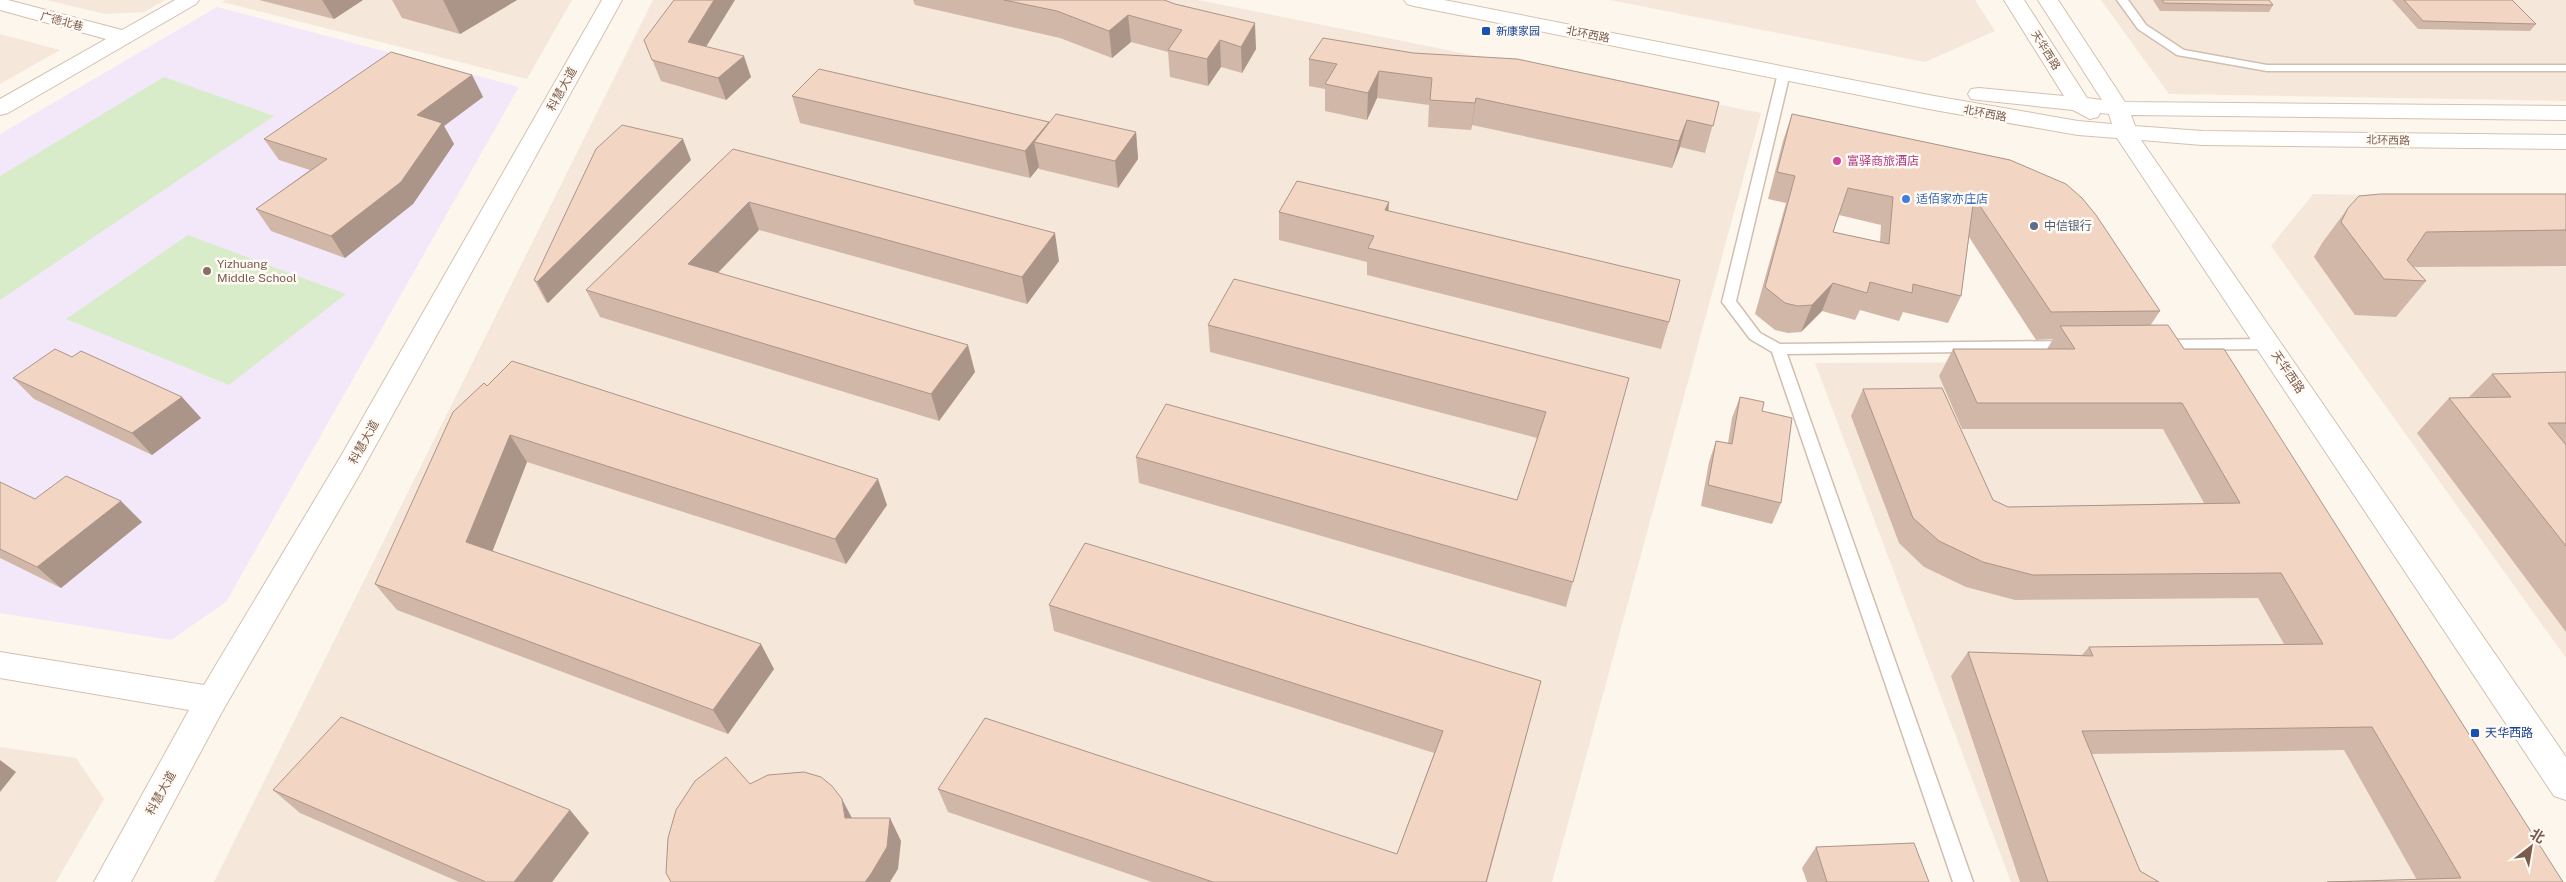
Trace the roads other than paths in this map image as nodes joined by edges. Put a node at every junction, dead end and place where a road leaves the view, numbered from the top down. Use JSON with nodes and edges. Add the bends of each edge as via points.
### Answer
{"nodes":[{"id":1,"x":190,"y":0,"type":"edge"},
{"id":2,"x":612,"y":0,"type":"edge"},
{"id":3,"x":1414,"y":0,"type":"edge"},
{"id":4,"x":1499,"y":0,"type":"edge"},
{"id":5,"x":2014,"y":0,"type":"edge"},
{"id":6,"x":2048,"y":0,"type":"edge"},
{"id":7,"x":2122,"y":0,"type":"edge"},
{"id":8,"x":0,"y":4,"type":"edge"},
{"id":9,"x":124,"y":37,"type":"junction"},
{"id":10,"x":2566,"y":68,"type":"edge"},
{"id":11,"x":1784,"y":74,"type":"junction"},
{"id":12,"x":2080,"y":105,"type":"junction"},
{"id":13,"x":0,"y":108,"type":"edge"},
{"id":14,"x":2118,"y":108,"type":"junction"},
{"id":15,"x":2566,"y":113,"type":"edge"},
{"id":16,"x":2126,"y":134,"type":"junction"},
{"id":17,"x":2566,"y":142,"type":"edge"},
{"id":18,"x":2269,"y":344,"type":"junction"},
{"id":19,"x":2151,"y":345,"type":"edge"},
{"id":20,"x":2082,"y":346,"type":"edge"},
{"id":21,"x":1778,"y":348,"type":"junction"},
{"id":22,"x":0,"y":665,"type":"edge"},
{"id":23,"x":212,"y":700,"type":"junction"},
{"id":24,"x":2566,"y":785,"type":"edge"},
{"id":25,"x":112,"y":882,"type":"edge"},
{"id":26,"x":1963,"y":882,"type":"edge"}],
"edges":[{"from":1,"to":9,"type":"street"},
{"from":2,"to":23,"type":"street","name":"科慧大道","via":[[351,464]]},
{"from":3,"to":11,"type":"street","name":"北环西路"},
{"from":4,"to":12,"type":"street","name":"北环西路","via":[[1992,97]]},
{"from":5,"to":12,"type":"street","name":"天华西路"},
{"from":6,"to":14,"type":"street","name":"天华西路"},
{"from":7,"to":10,"type":"lane","via":[[2142,27],[2181,53],[2266,68]]},
{"from":8,"to":9,"type":"street","name":"广德北巷"},
{"from":9,"to":13,"type":"street"},
{"from":11,"to":16,"type":"street","name":"北环西路","via":[[2010,118]]},
{"from":11,"to":21,"type":"lane","via":[[1729,302],[1755,336]]},
{"from":12,"to":14,"type":"street","name":"北环西路"},
{"from":12,"to":16,"type":"street","name":"天华西路"},
{"from":14,"to":15,"type":"street","name":"北环西路"},
{"from":14,"to":16,"type":"street","name":"天华西路"},
{"from":16,"to":17,"type":"street","name":"北环西路","via":[[2202,138]]},
{"from":16,"to":18,"type":"street","name":"天华西路"},
{"from":18,"to":19,"type":"lane"},
{"from":18,"to":24,"type":"street","name":"天华西路"},
{"from":20,"to":21,"type":"lane"},
{"from":21,"to":26,"type":"lane"},
{"from":22,"to":23,"type":"street"},
{"from":23,"to":25,"type":"street","name":"科慧大道"}]}
